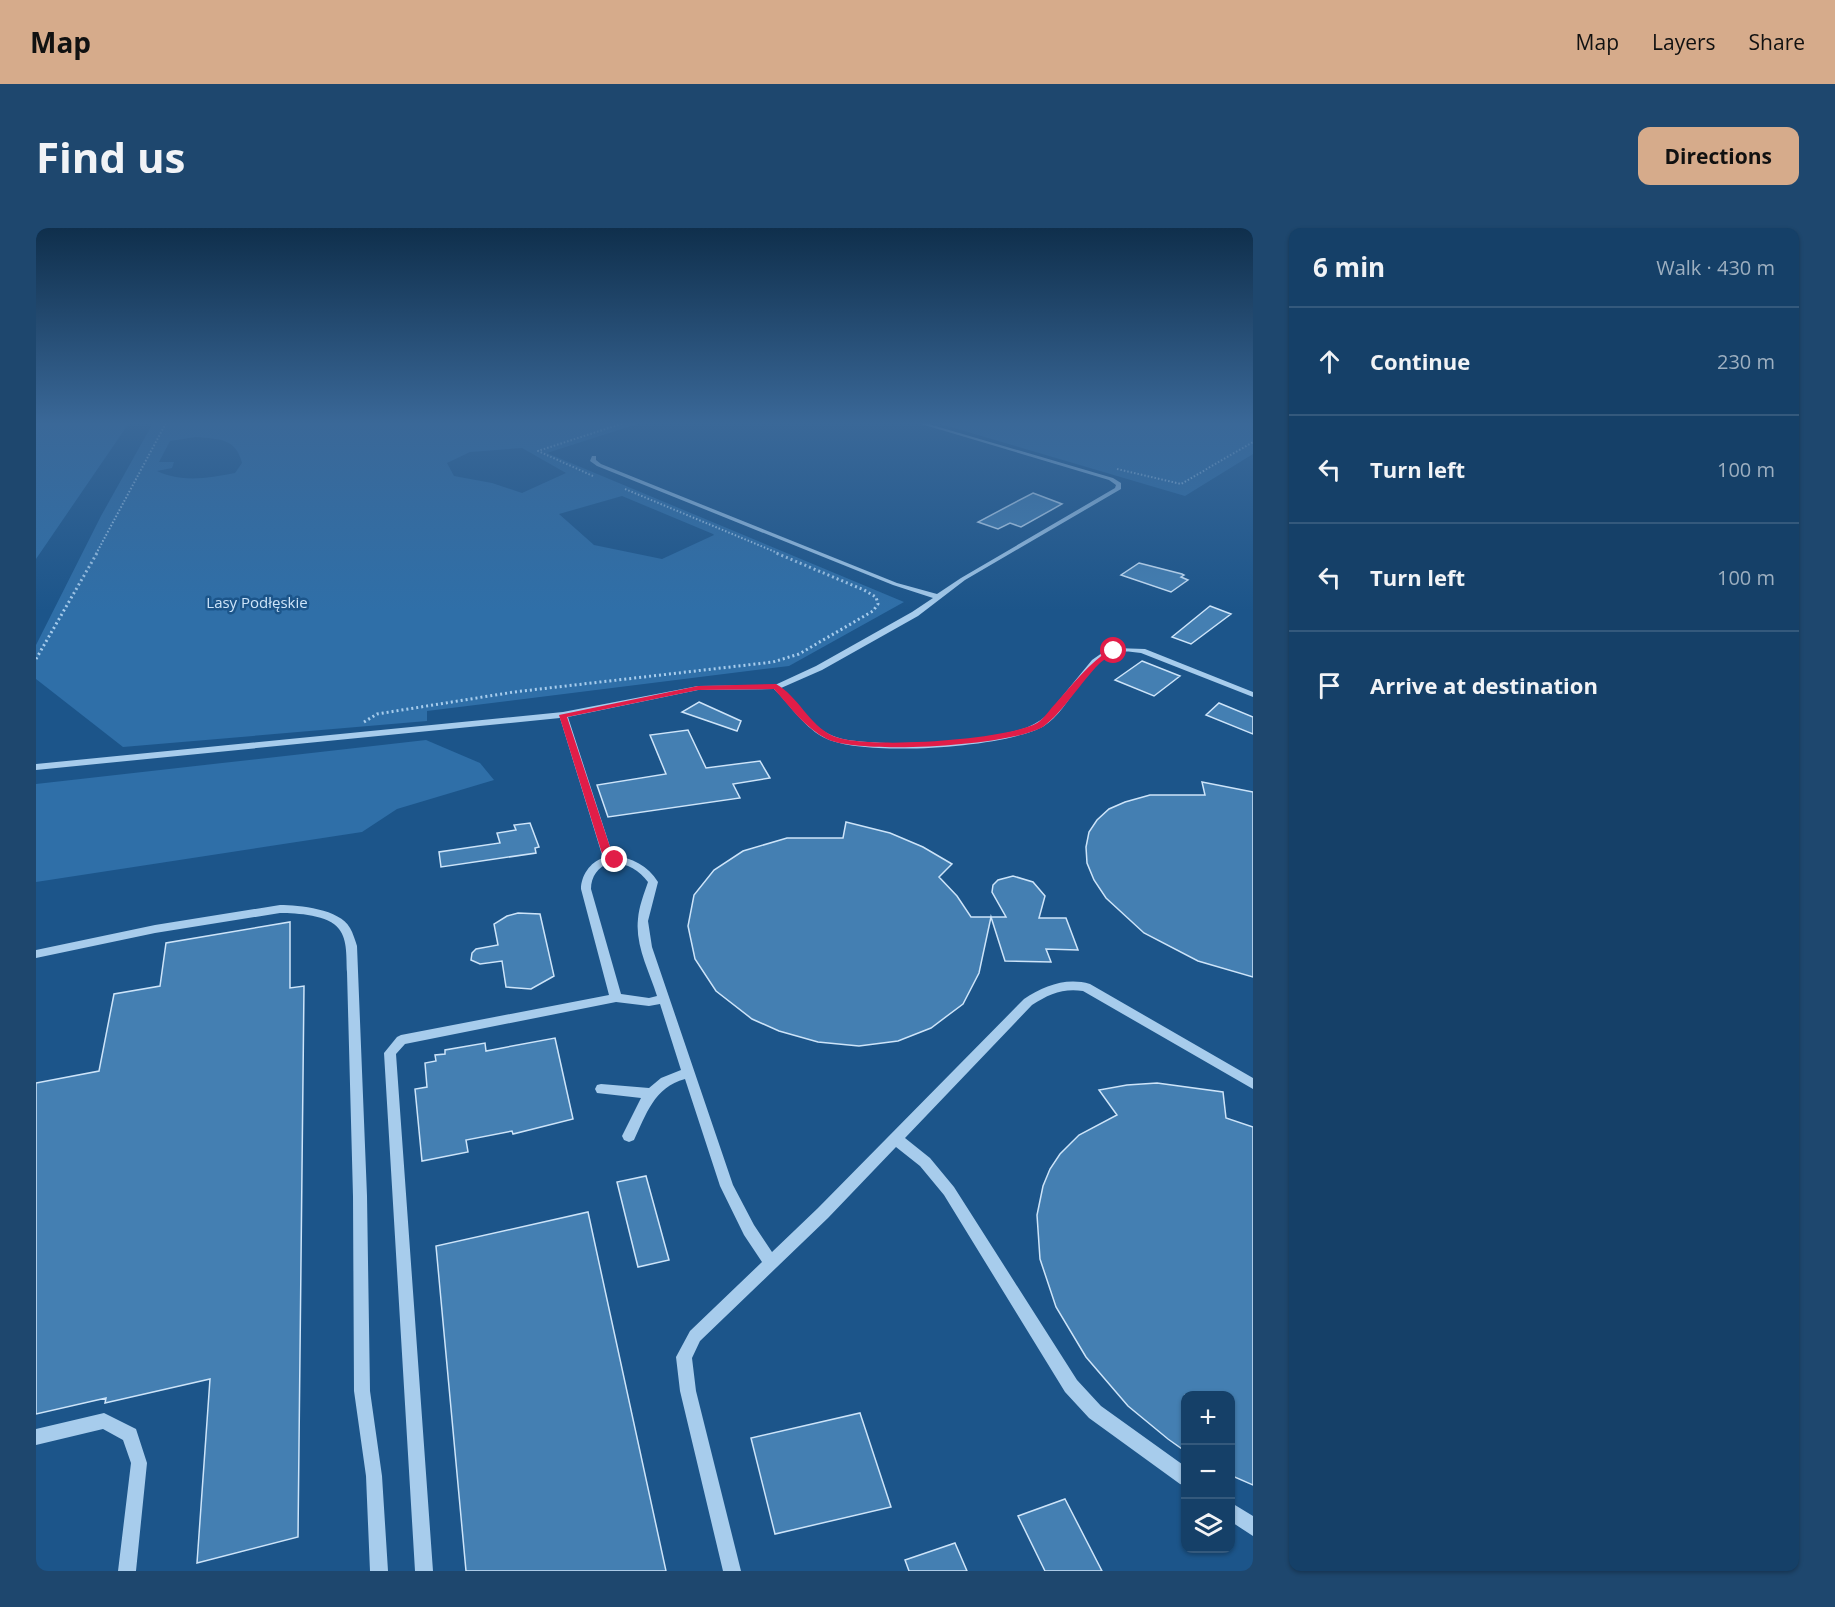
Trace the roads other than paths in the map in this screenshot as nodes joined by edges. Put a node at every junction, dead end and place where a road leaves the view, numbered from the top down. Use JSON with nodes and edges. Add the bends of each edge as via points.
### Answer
{"nodes":[{"id":1,"x":650,"y":486,"type":"edge"},
{"id":2,"x":1119,"y":486,"type":"edge"},
{"id":3,"x":939,"y":597,"type":"junction"},
{"id":4,"x":776,"y":687,"type":"junction"},
{"id":5,"x":1253,"y":695,"type":"edge"},
{"id":6,"x":563,"y":715,"type":"junction"},
{"id":7,"x":36,"y":767,"type":"edge"},
{"id":8,"x":609,"y":860,"type":"junction"},
{"id":9,"x":36,"y":954,"type":"edge"},
{"id":10,"x":616,"y":998,"type":"junction"},
{"id":11,"x":663,"y":999,"type":"junction"},
{"id":12,"x":689,"y":1073,"type":"junction"},
{"id":13,"x":1253,"y":1084,"type":"edge"},
{"id":14,"x":601,"y":1089,"type":"dead end"},
{"id":15,"x":650,"y":1093,"type":"junction"},
{"id":16,"x":629,"y":1136,"type":"dead end"},
{"id":17,"x":895,"y":1138,"type":"junction"},
{"id":18,"x":771,"y":1262,"type":"junction"},
{"id":19,"x":36,"y":1437,"type":"edge"},
{"id":20,"x":1181,"y":1475,"type":"edge"},
{"id":21,"x":1235,"y":1514,"type":"edge"},
{"id":22,"x":1253,"y":1527,"type":"edge"},
{"id":23,"x":127,"y":1571,"type":"edge"},
{"id":24,"x":379,"y":1571,"type":"edge"},
{"id":25,"x":424,"y":1571,"type":"edge"},
{"id":26,"x":732,"y":1571,"type":"edge"}],
"edges":[{"from":1,"to":3,"type":"lane","via":[[895,584]]},
{"from":2,"to":3,"type":"lane"},
{"from":3,"to":4,"type":"lane","via":[[819,668]]},
{"from":4,"to":5,"type":"lane","via":[[814,728],[832,738],[888,747],[1029,730],[1050,717],[1098,661],[1114,651],[1142,651]]},
{"from":4,"to":6,"type":"lane","via":[[698,688]]},
{"from":6,"to":7,"type":"lane"},
{"from":6,"to":8,"type":"lane"},
{"from":8,"to":10,"type":"lane","via":[[594,869],[586,880],[586,890]]},
{"from":8,"to":11,"type":"lane","via":[[631,864],[647,872],[653,882],[641,926]]},
{"from":9,"to":24,"type":"lane","via":[[155,929],[280,909],[314,911],[334,918],[345,928],[353,972],[362,1390],[374,1476]]},
{"from":10,"to":11,"type":"lane","via":[[649,1002]]},
{"from":10,"to":25,"type":"lane","via":[[401,1040],[390,1053]]},
{"from":11,"to":12,"type":"lane"},
{"from":12,"to":15,"type":"lane","via":[[659,1083]]},
{"from":12,"to":18,"type":"lane","via":[[727,1186],[749,1230]]},
{"from":13,"to":17,"type":"lane","via":[[1086,987],[1072,984],[1048,988],[1028,1002]]},
{"from":14,"to":15,"type":"lane"},
{"from":15,"to":16,"type":"lane"},
{"from":17,"to":18,"type":"lane"},
{"from":17,"to":20,"type":"lane","via":[[925,1162],[950,1191],[1071,1386],[1095,1412]]},
{"from":18,"to":26,"type":"lane","via":[[694,1336],[684,1357],[688,1391]]},
{"from":19,"to":23,"type":"lane","via":[[104,1421],[130,1435],[139,1463]]},
{"from":21,"to":22,"type":"lane"}]}
